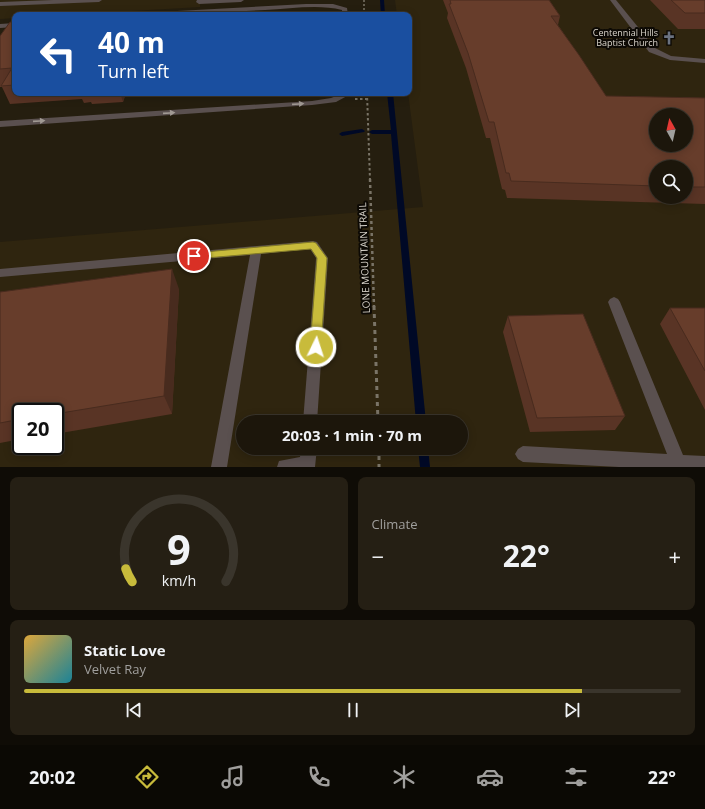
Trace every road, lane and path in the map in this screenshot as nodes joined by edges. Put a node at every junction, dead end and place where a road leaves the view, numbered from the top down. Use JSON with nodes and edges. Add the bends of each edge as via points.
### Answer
{"nodes":[{"id":1,"x":99,"y":0,"type":"edge"},
{"id":2,"x":200,"y":0,"type":"edge"},
{"id":3,"x":241,"y":0,"type":"edge"},
{"id":4,"x":364,"y":0,"type":"edge"},
{"id":5,"x":613,"y":0,"type":"edge"},
{"id":6,"x":16,"y":2,"type":"edge"},
{"id":7,"x":0,"y":4,"type":"edge"},
{"id":8,"x":195,"y":12,"type":"edge"},
{"id":9,"x":345,"y":12,"type":"edge"},
{"id":10,"x":364,"y":12,"type":"edge"},
{"id":11,"x":12,"y":25,"type":"edge"},
{"id":12,"x":0,"y":26,"type":"edge"},
{"id":13,"x":705,"y":61,"type":"edge"},
{"id":14,"x":343,"y":96,"type":"edge"},
{"id":15,"x":367,"y":96,"type":"edge"},
{"id":16,"x":0,"y":124,"type":"edge"},
{"id":17,"x":256,"y":251,"type":"junction"},
{"id":18,"x":0,"y":273,"type":"edge"},
{"id":19,"x":614,"y":302,"type":"dead end"},
{"id":20,"x":311,"y":415,"type":"edge"},
{"id":21,"x":378,"y":415,"type":"edge"},
{"id":22,"x":523,"y":454,"type":"dead end"},
{"id":23,"x":308,"y":455,"type":"edge"},
{"id":24,"x":379,"y":455,"type":"edge"},
{"id":25,"x":678,"y":462,"type":"junction"},
{"id":26,"x":705,"y":464,"type":"edge"},
{"id":27,"x":307,"y":466,"type":"edge"},
{"id":28,"x":219,"y":467,"type":"edge"},
{"id":29,"x":285,"y":467,"type":"edge"},
{"id":30,"x":380,"y":467,"type":"edge"}],
"edges":[{"from":1,"to":6,"type":"street"},
{"from":2,"to":3,"type":"street"},
{"from":4,"to":10,"type":"path"},
{"from":5,"to":13,"type":"street","via":[[652,50],[670,58]]},
{"from":6,"to":7,"type":"street"},
{"from":8,"to":9,"type":"street","via":[[333,6],[345,9]]},
{"from":11,"to":12,"type":"street"},
{"from":16,"to":14,"type":"street","one_way":true,"via":[[312,103]]},
{"from":15,"to":21,"type":"path","name":"LONE MOUNTAIN TRAIL"},
{"from":17,"to":18,"type":"street"},
{"from":17,"to":20,"type":"street","via":[[313,245],[322,258]]},
{"from":17,"to":28,"type":"street"},
{"from":19,"to":25,"type":"street"},
{"from":22,"to":25,"type":"street"},
{"from":23,"to":27,"type":"street"},
{"from":24,"to":30,"type":"path"},
{"from":25,"to":26,"type":"street"},
{"from":27,"to":29,"type":"street"}]}
